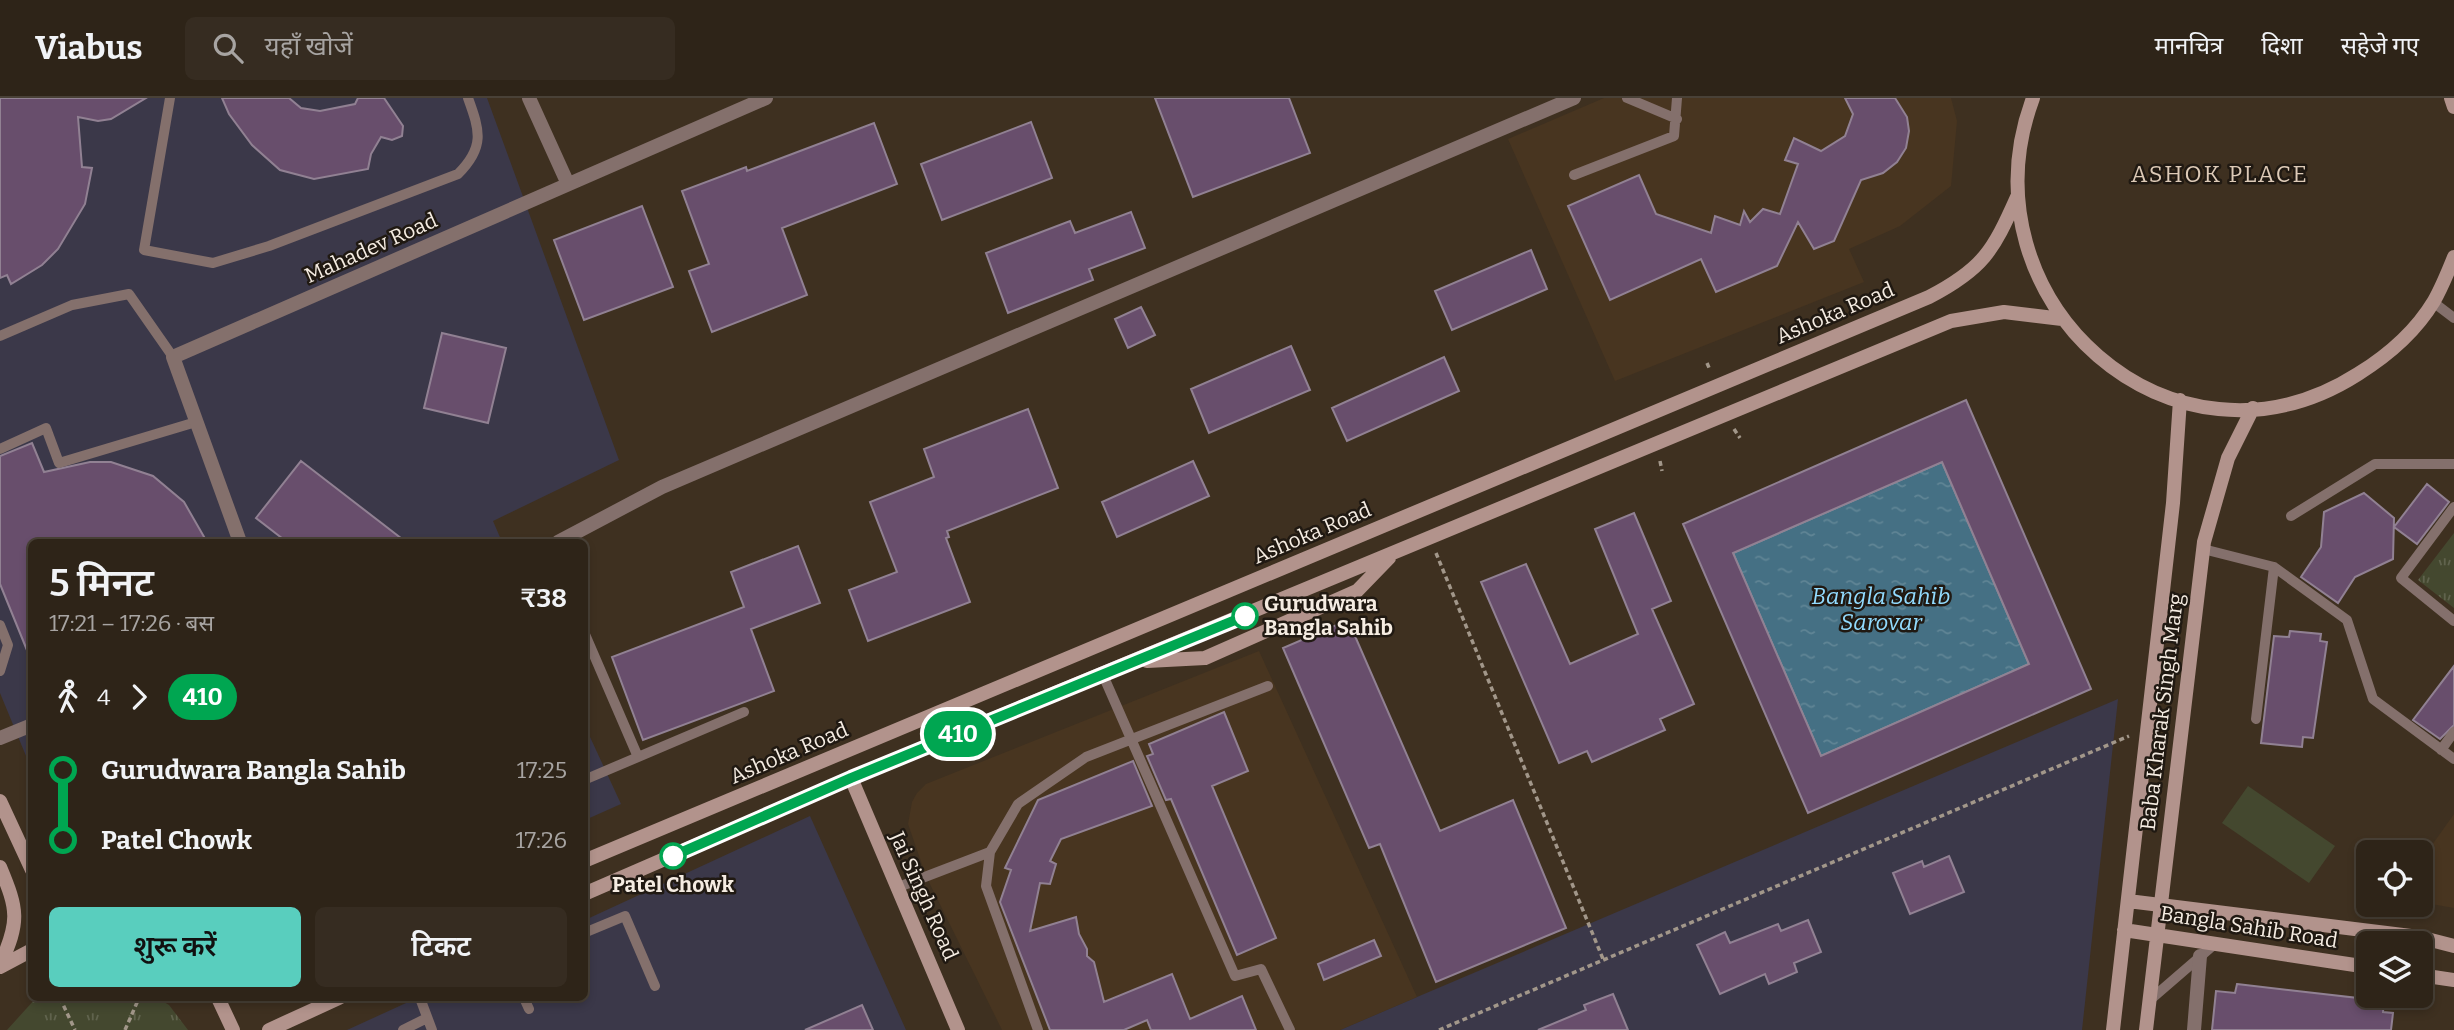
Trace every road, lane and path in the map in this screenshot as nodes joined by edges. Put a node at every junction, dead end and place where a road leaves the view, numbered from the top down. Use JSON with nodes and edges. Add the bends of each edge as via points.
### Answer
{"nodes":[{"id":1,"x":170,"y":98,"type":"edge"},
{"id":2,"x":468,"y":98,"type":"edge"},
{"id":3,"x":529,"y":98,"type":"edge"},
{"id":4,"x":766,"y":98,"type":"edge"},
{"id":5,"x":1574,"y":98,"type":"edge"},
{"id":6,"x":1627,"y":98,"type":"edge"},
{"id":7,"x":1677,"y":98,"type":"edge"},
{"id":8,"x":2033,"y":98,"type":"edge"},
{"id":9,"x":2451,"y":98,"type":"edge"},
{"id":10,"x":2454,"y":107,"type":"edge"},
{"id":11,"x":1677,"y":119,"type":"junction"},
{"id":12,"x":1574,"y":175,"type":"dead end"},
{"id":13,"x":568,"y":184,"type":"junction"},
{"id":14,"x":2017,"y":197,"type":"junction"},
{"id":15,"x":2454,"y":257,"type":"edge"},
{"id":16,"x":2433,"y":302,"type":"junction"},
{"id":17,"x":2454,"y":318,"type":"edge"},
{"id":18,"x":2062,"y":319,"type":"junction"},
{"id":19,"x":0,"y":336,"type":"edge"},
{"id":20,"x":173,"y":357,"type":"junction"},
{"id":21,"x":1707,"y":363,"type":"dead end"},
{"id":22,"x":1711,"y":370,"type":"dead end"},
{"id":23,"x":2180,"y":400,"type":"junction"},
{"id":24,"x":2253,"y":408,"type":"junction"},
{"id":25,"x":196,"y":422,"type":"junction"},
{"id":26,"x":1736,"y":429,"type":"dead end"},
{"id":27,"x":1740,"y":438,"type":"dead end"},
{"id":28,"x":0,"y":449,"type":"edge"},
{"id":29,"x":1657,"y":462,"type":"dead end"},
{"id":30,"x":2454,"y":464,"type":"edge"},
{"id":31,"x":1662,"y":471,"type":"dead end"},
{"id":32,"x":2454,"y":507,"type":"edge"},
{"id":33,"x":2291,"y":516,"type":"dead end"},
{"id":34,"x":1431,"y":538,"type":"junction"},
{"id":35,"x":239,"y":539,"type":"edge"},
{"id":36,"x":564,"y":539,"type":"edge"},
{"id":37,"x":2203,"y":549,"type":"junction"},
{"id":38,"x":1392,"y":554,"type":"junction"},
{"id":39,"x":2274,"y":567,"type":"junction"},
{"id":40,"x":2454,"y":621,"type":"edge"},
{"id":41,"x":0,"y":625,"type":"edge"},
{"id":42,"x":588,"y":641,"type":"edge"},
{"id":43,"x":1136,"y":661,"type":"junction"},
{"id":44,"x":0,"y":671,"type":"edge"},
{"id":45,"x":1103,"y":675,"type":"junction"},
{"id":46,"x":1268,"y":686,"type":"dead end"},
{"id":47,"x":744,"y":712,"type":"dead end"},
{"id":48,"x":2256,"y":719,"type":"dead end"},
{"id":49,"x":28,"y":727,"type":"edge"},
{"id":50,"x":2147,"y":728,"type":"junction"},
{"id":51,"x":2454,"y":732,"type":"edge"},
{"id":52,"x":0,"y":738,"type":"edge"},
{"id":53,"x":1132,"y":739,"type":"junction"},
{"id":54,"x":2441,"y":750,"type":"junction"},
{"id":55,"x":638,"y":757,"type":"junction"},
{"id":56,"x":2454,"y":759,"type":"edge"},
{"id":57,"x":588,"y":778,"type":"edge"},
{"id":58,"x":851,"y":778,"type":"junction"},
{"id":59,"x":0,"y":801,"type":"edge"},
{"id":60,"x":990,"y":852,"type":"junction"},
{"id":61,"x":588,"y":859,"type":"edge"},
{"id":62,"x":28,"y":861,"type":"edge"},
{"id":63,"x":0,"y":867,"type":"edge"},
{"id":64,"x":896,"y":888,"type":"junction"},
{"id":65,"x":588,"y":892,"type":"edge"},
{"id":66,"x":2128,"y":901,"type":"junction"},
{"id":67,"x":2161,"y":904,"type":"junction"},
{"id":68,"x":2124,"y":930,"type":"junction"},
{"id":69,"x":588,"y":931,"type":"edge"},
{"id":70,"x":2157,"y":934,"type":"junction"},
{"id":71,"x":2216,"y":943,"type":"junction"},
{"id":72,"x":2454,"y":946,"type":"edge"},
{"id":73,"x":28,"y":952,"type":"edge"},
{"id":74,"x":2200,"y":956,"type":"junction"},
{"id":75,"x":1603,"y":958,"type":"junction"},
{"id":76,"x":2356,"y":965,"type":"edge"},
{"id":77,"x":0,"y":966,"type":"edge"},
{"id":78,"x":2433,"y":977,"type":"edge"},
{"id":79,"x":2454,"y":980,"type":"edge"},
{"id":80,"x":655,"y":986,"type":"dead end"},
{"id":81,"x":2149,"y":1000,"type":"junction"},
{"id":82,"x":61,"y":1001,"type":"edge"},
{"id":83,"x":138,"y":1001,"type":"edge"},
{"id":84,"x":219,"y":1001,"type":"edge"},
{"id":85,"x":332,"y":1001,"type":"edge"},
{"id":86,"x":421,"y":1001,"type":"edge"},
{"id":87,"x":525,"y":1001,"type":"edge"},
{"id":88,"x":528,"y":1009,"type":"dead end"},
{"id":89,"x":428,"y":1018,"type":"junction"},
{"id":90,"x":75,"y":1030,"type":"edge"},
{"id":91,"x":125,"y":1030,"type":"edge"},
{"id":92,"x":233,"y":1030,"type":"edge"},
{"id":93,"x":269,"y":1030,"type":"edge"},
{"id":94,"x":403,"y":1030,"type":"edge"},
{"id":95,"x":432,"y":1030,"type":"edge"},
{"id":96,"x":958,"y":1030,"type":"edge"},
{"id":97,"x":1038,"y":1030,"type":"edge"},
{"id":98,"x":1290,"y":1030,"type":"edge"},
{"id":99,"x":1438,"y":1030,"type":"edge"},
{"id":100,"x":2113,"y":1030,"type":"edge"},
{"id":101,"x":2146,"y":1030,"type":"edge"},
{"id":102,"x":2194,"y":1030,"type":"edge"}],
"edges":[{"from":1,"to":2,"type":"lane","via":[[144,250],[213,263],[458,174],[471,161],[480,132]]},
{"from":3,"to":13,"type":"street"},
{"from":4,"to":13,"type":"street","name":"Mahadev Road"},
{"from":5,"to":36,"type":"street","via":[[662,487]]},
{"from":6,"to":11,"type":"lane"},
{"from":7,"to":11,"type":"lane"},
{"from":8,"to":14,"type":"main road","via":[[2018,155]]},
{"from":9,"to":10,"type":"main road"},
{"from":11,"to":12,"type":"lane","via":[[1674,136]]},
{"from":13,"to":20,"type":"street","name":"Mahadev Road"},
{"from":14,"to":18,"type":"main road","via":[[2030,262]]},
{"from":14,"to":61,"type":"main road","name":"Ashoka Road","via":[[1985,258],[1969,274],[1929,297]]},
{"from":15,"to":16,"type":"main road"},
{"from":16,"to":17,"type":"lane"},
{"from":16,"to":24,"type":"main road","via":[[2402,341],[2348,380],[2318,395]]},
{"from":18,"to":23,"type":"main road","via":[[2114,369]]},
{"from":18,"to":34,"type":"main road","via":[[2004,312],[1951,321]]},
{"from":19,"to":20,"type":"lane","via":[[72,305],[129,294]]},
{"from":20,"to":25,"type":"street"},
{"from":21,"to":22,"type":"path"},
{"from":23,"to":24,"type":"main road"},
{"from":23,"to":50,"type":"main road","name":"Baba Kharak Singh Marg"},
{"from":24,"to":37,"type":"main road","name":"Baba Kharak Singh Marg","via":[[2228,458]]},
{"from":25,"to":28,"type":"lane","via":[[59,463],[47,428]]},
{"from":25,"to":35,"type":"street"},
{"from":26,"to":27,"type":"path"},
{"from":29,"to":31,"type":"path"},
{"from":30,"to":33,"type":"lane","via":[[2375,464]]},
{"from":32,"to":40,"type":"lane","via":[[2401,578]]},
{"from":34,"to":38,"type":"main road"},
{"from":34,"to":75,"type":"path"},
{"from":37,"to":39,"type":"lane"},
{"from":37,"to":67,"type":"main road","name":"Baba Kharak Singh Marg"},
{"from":38,"to":43,"type":"main road"},
{"from":38,"to":43,"type":"main road","via":[[1357,591],[1205,658]]},
{"from":39,"to":48,"type":"lane"},
{"from":39,"to":54,"type":"lane","via":[[2347,620],[2373,699]]},
{"from":41,"to":44,"type":"lane","via":[[8,645]]},
{"from":42,"to":55,"type":"lane"},
{"from":43,"to":45,"type":"main road"},
{"from":45,"to":53,"type":"lane"},
{"from":45,"to":58,"type":"main road"},
{"from":46,"to":53,"type":"lane"},
{"from":47,"to":55,"type":"lane"},
{"from":49,"to":52,"type":"street"},
{"from":50,"to":66,"type":"main road","name":"Baba Kharak Singh Marg"},
{"from":50,"to":75,"type":"path"},
{"from":51,"to":54,"type":"lane"},
{"from":53,"to":60,"type":"lane","via":[[1086,757],[1018,804]]},
{"from":53,"to":98,"type":"lane","via":[[1235,976],[1261,969]]},
{"from":54,"to":56,"type":"lane"},
{"from":55,"to":57,"type":"lane"},
{"from":58,"to":64,"type":"main road","name":"Jai Singh Road"},
{"from":58,"to":65,"type":"main road"},
{"from":59,"to":62,"type":"main road"},
{"from":60,"to":64,"type":"lane"},
{"from":60,"to":97,"type":"lane","via":[[986,886]]},
{"from":63,"to":77,"type":"main road","via":[[15,903],[14,926]]},
{"from":64,"to":96,"type":"main road","name":"Jai Singh Road"},
{"from":66,"to":67,"type":"main road","name":"Bangla Sahib Road"},
{"from":66,"to":68,"type":"main road","name":"Baba Kharak Singh Marg"},
{"from":67,"to":70,"type":"main road","name":"Baba Kharak Singh Marg"},
{"from":67,"to":72,"type":"main road","name":"Bangla Sahib Road","via":[[2419,937]]},
{"from":68,"to":70,"type":"main road","name":"Bangla Sahib Road"},
{"from":68,"to":100,"type":"main road","name":"Baba Kharak Singh Marg"},
{"from":69,"to":80,"type":"lane","via":[[625,916]]},
{"from":70,"to":71,"type":"main road","name":"Bangla Sahib Road"},
{"from":70,"to":81,"type":"main road","name":"Baba Kharak Singh Marg"},
{"from":71,"to":74,"type":"lane"},
{"from":71,"to":76,"type":"main road","name":"Bangla Sahib Road"},
{"from":73,"to":77,"type":"main road"},
{"from":74,"to":81,"type":"lane"},
{"from":74,"to":102,"type":"street"},
{"from":75,"to":99,"type":"path"},
{"from":78,"to":79,"type":"main road"},
{"from":81,"to":101,"type":"main road","name":"Baba Kharak Singh Marg"},
{"from":82,"to":90,"type":"path"},
{"from":83,"to":91,"type":"path"},
{"from":84,"to":92,"type":"main road"},
{"from":85,"to":93,"type":"main road"},
{"from":86,"to":89,"type":"lane"},
{"from":87,"to":88,"type":"lane"},
{"from":89,"to":94,"type":"lane"},
{"from":89,"to":95,"type":"lane"}]}
